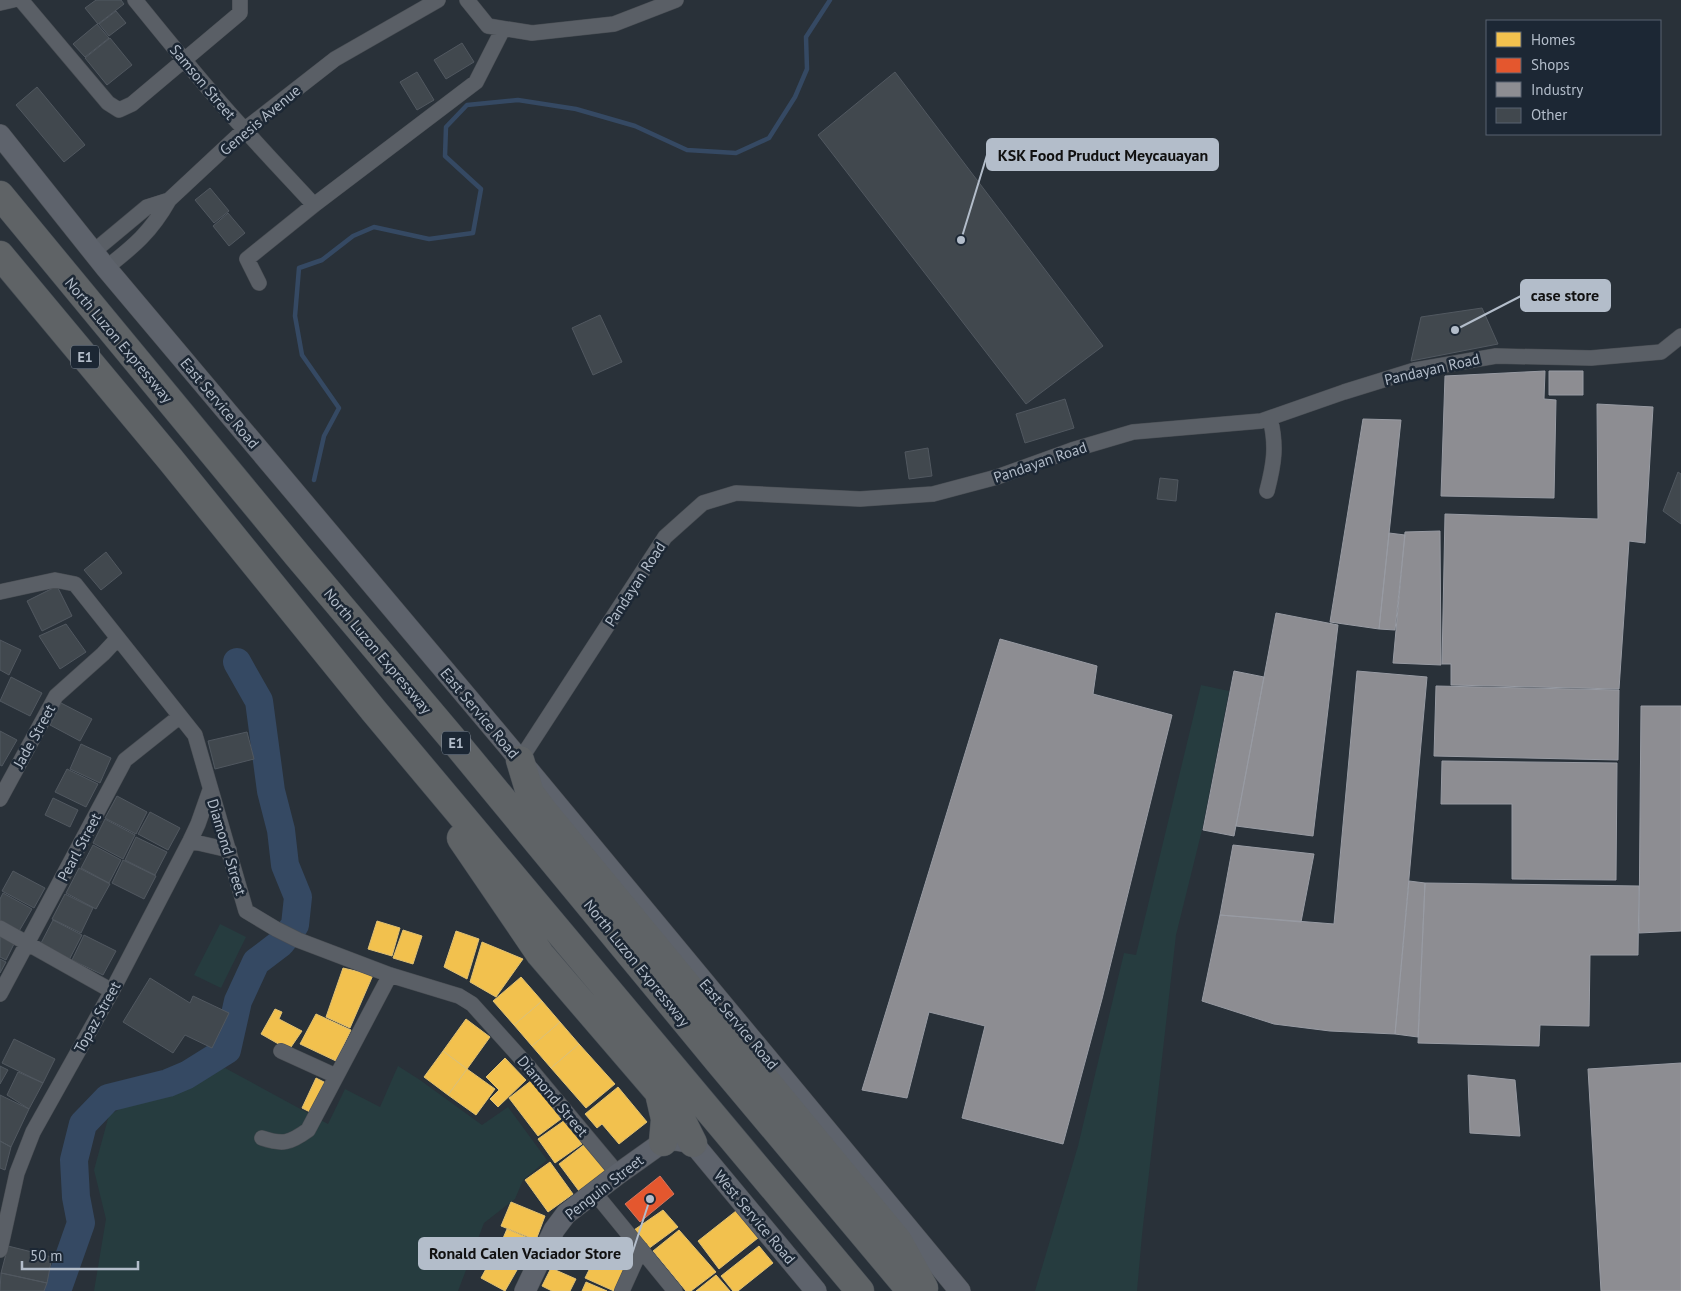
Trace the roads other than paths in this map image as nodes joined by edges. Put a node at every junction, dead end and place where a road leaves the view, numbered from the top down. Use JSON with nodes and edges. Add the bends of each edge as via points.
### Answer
{"nodes":[{"id":1,"x":13,"y":0,"type":"edge"},
{"id":2,"x":22,"y":0,"type":"edge"},
{"id":3,"x":135,"y":0,"type":"edge"},
{"id":4,"x":240,"y":0,"type":"edge"},
{"id":5,"x":438,"y":0,"type":"edge"},
{"id":6,"x":468,"y":0,"type":"edge"},
{"id":7,"x":676,"y":0,"type":"edge"},
{"id":8,"x":0,"y":3,"type":"edge"},
{"id":9,"x":503,"y":29,"type":"junction"},
{"id":10,"x":184,"y":61,"type":"junction"},
{"id":11,"x":244,"y":130,"type":"junction"},
{"id":12,"x":0,"y":135,"type":"edge"},
{"id":13,"x":0,"y":195,"type":"edge"},
{"id":14,"x":168,"y":200,"type":"junction"},
{"id":15,"x":314,"y":205,"type":"junction"},
{"id":16,"x":0,"y":255,"type":"edge"},
{"id":17,"x":100,"y":260,"type":"junction"},
{"id":18,"x":259,"y":283,"type":"dead end"},
{"id":19,"x":1681,"y":336,"type":"edge"},
{"id":20,"x":1270,"y":418,"type":"junction"},
{"id":21,"x":1267,"y":491,"type":"dead end"},
{"id":22,"x":0,"y":592,"type":"edge"},
{"id":23,"x":118,"y":638,"type":"junction"},
{"id":24,"x":374,"y":711,"type":"junction"},
{"id":25,"x":179,"y":717,"type":"junction"},
{"id":26,"x":520,"y":760,"type":"junction"},
{"id":27,"x":210,"y":790,"type":"junction"},
{"id":28,"x":0,"y":799,"type":"edge"},
{"id":29,"x":190,"y":841,"type":"junction"},
{"id":30,"x":229,"y":850,"type":"junction"},
{"id":31,"x":0,"y":928,"type":"edge"},
{"id":32,"x":27,"y":942,"type":"junction"},
{"id":33,"x":390,"y":975,"type":"junction"},
{"id":34,"x":112,"y":990,"type":"junction"},
{"id":35,"x":0,"y":994,"type":"edge"},
{"id":36,"x":281,"y":1051,"type":"dead end"},
{"id":37,"x":336,"y":1076,"type":"junction"},
{"id":38,"x":659,"y":1092,"type":"junction"},
{"id":39,"x":262,"y":1138,"type":"dead end"},
{"id":40,"x":663,"y":1142,"type":"junction"},
{"id":41,"x":694,"y":1144,"type":"junction"},
{"id":42,"x":618,"y":1174,"type":"junction"},
{"id":43,"x":594,"y":1192,"type":"junction"},
{"id":44,"x":641,"y":1249,"type":"junction"},
{"id":45,"x":0,"y":1250,"type":"edge"},
{"id":46,"x":525,"y":1291,"type":"edge"},
{"id":47,"x":622,"y":1291,"type":"edge"},
{"id":48,"x":675,"y":1291,"type":"edge"},
{"id":49,"x":816,"y":1291,"type":"edge"},
{"id":50,"x":860,"y":1291,"type":"edge"},
{"id":51,"x":911,"y":1291,"type":"edge"},
{"id":52,"x":926,"y":1291,"type":"edge"},
{"id":53,"x":960,"y":1291,"type":"edge"}],
"edges":[{"from":1,"to":8,"type":"street"},
{"from":2,"to":10,"type":"street","via":[[108,103],[119,110],[132,104]]},
{"from":3,"to":10,"type":"street","name":"Samson Street"},
{"from":4,"to":10,"type":"street","via":[[240,13]]},
{"from":5,"to":11,"type":"street","name":"Genesis Avenue","via":[[335,59]]},
{"from":6,"to":9,"type":"street","via":[[488,26]]},
{"from":7,"to":9,"type":"street","via":[[614,24],[532,33]]},
{"from":9,"to":15,"type":"street","via":[[476,82]]},
{"from":10,"to":11,"type":"street","name":"Samson Street"},
{"from":11,"to":14,"type":"street","name":"Genesis Avenue"},
{"from":11,"to":15,"type":"street","name":"Samson Street"},
{"from":12,"to":17,"type":"main road","name":"East Service Road"},
{"from":13,"to":51,"type":"highway","name":"North Luzon Expressway","number":"E1"},
{"from":14,"to":17,"type":"street","name":"Genesis Avenue","via":[[147,207]]},
{"from":14,"to":17,"type":"street","via":[[156,222],[135,244]]},
{"from":15,"to":18,"type":"street","via":[[247,260]]},
{"from":16,"to":24,"type":"highway","number":"E1"},
{"from":17,"to":26,"type":"main road","name":"East Service Road"},
{"from":19,"to":20,"type":"street","name":"Pandayan Road","via":[[1661,352],[1591,358],[1496,356],[1415,370]]},
{"from":20,"to":21,"type":"street","via":[[1275,436],[1274,465]]},
{"from":20,"to":26,"type":"street","name":"Pandayan Road","via":[[1260,422],[1133,432],[997,477],[933,494],[860,499],[736,493],[703,503],[665,537]]},
{"from":22,"to":23,"type":"street","name":"Diamond Street","via":[[55,580],[74,584]]},
{"from":23,"to":25,"type":"street","name":"Diamond Street"},
{"from":23,"to":28,"type":"street","name":"Jade Street","via":[[56,696]]},
{"from":24,"to":38,"type":"highway","via":[[540,954]]},
{"from":24,"to":50,"type":"highway","number":"E1"},
{"from":25,"to":27,"type":"street","name":"Diamond Street","via":[[195,735]]},
{"from":25,"to":32,"type":"street","name":"Pearl Street","via":[[125,760]]},
{"from":26,"to":52,"type":"highway","via":[[530,793],[544,813],[898,1241]]},
{"from":26,"to":53,"type":"main road","name":"East Service Road"},
{"from":27,"to":29,"type":"street","name":"Topaz Street"},
{"from":27,"to":30,"type":"street","name":"Diamond Street"},
{"from":29,"to":30,"type":"street"},
{"from":29,"to":34,"type":"street","name":"Topaz Street"},
{"from":30,"to":33,"type":"street","name":"Diamond Street","via":[[246,911],[298,940]]},
{"from":31,"to":32,"type":"street"},
{"from":32,"to":34,"type":"street"},
{"from":32,"to":35,"type":"street","name":"Pearl Street"},
{"from":33,"to":37,"type":"street"},
{"from":33,"to":42,"type":"street","name":"Diamond Street","via":[[459,996],[472,1004]]},
{"from":34,"to":45,"type":"street","name":"Topaz Street","via":[[33,1132],[17,1173]]},
{"from":36,"to":37,"type":"street"},
{"from":37,"to":39,"type":"street","via":[[308,1130],[295,1140],[276,1142]]},
{"from":38,"to":40,"type":"highway","via":[[665,1119]]},
{"from":38,"to":41,"type":"highway","via":[[680,1117]]},
{"from":40,"to":41,"type":"main road","via":[[675,1140]]},
{"from":40,"to":42,"type":"main road","name":"Penguin Street"},
{"from":41,"to":49,"type":"main road","name":"West Service Road"},
{"from":42,"to":43,"type":"main road","name":"Penguin Street"},
{"from":43,"to":44,"type":"street"},
{"from":43,"to":46,"type":"main road","name":"Penguin Street","via":[[566,1214],[554,1230]]},
{"from":44,"to":47,"type":"street"},
{"from":44,"to":48,"type":"street"}]}
